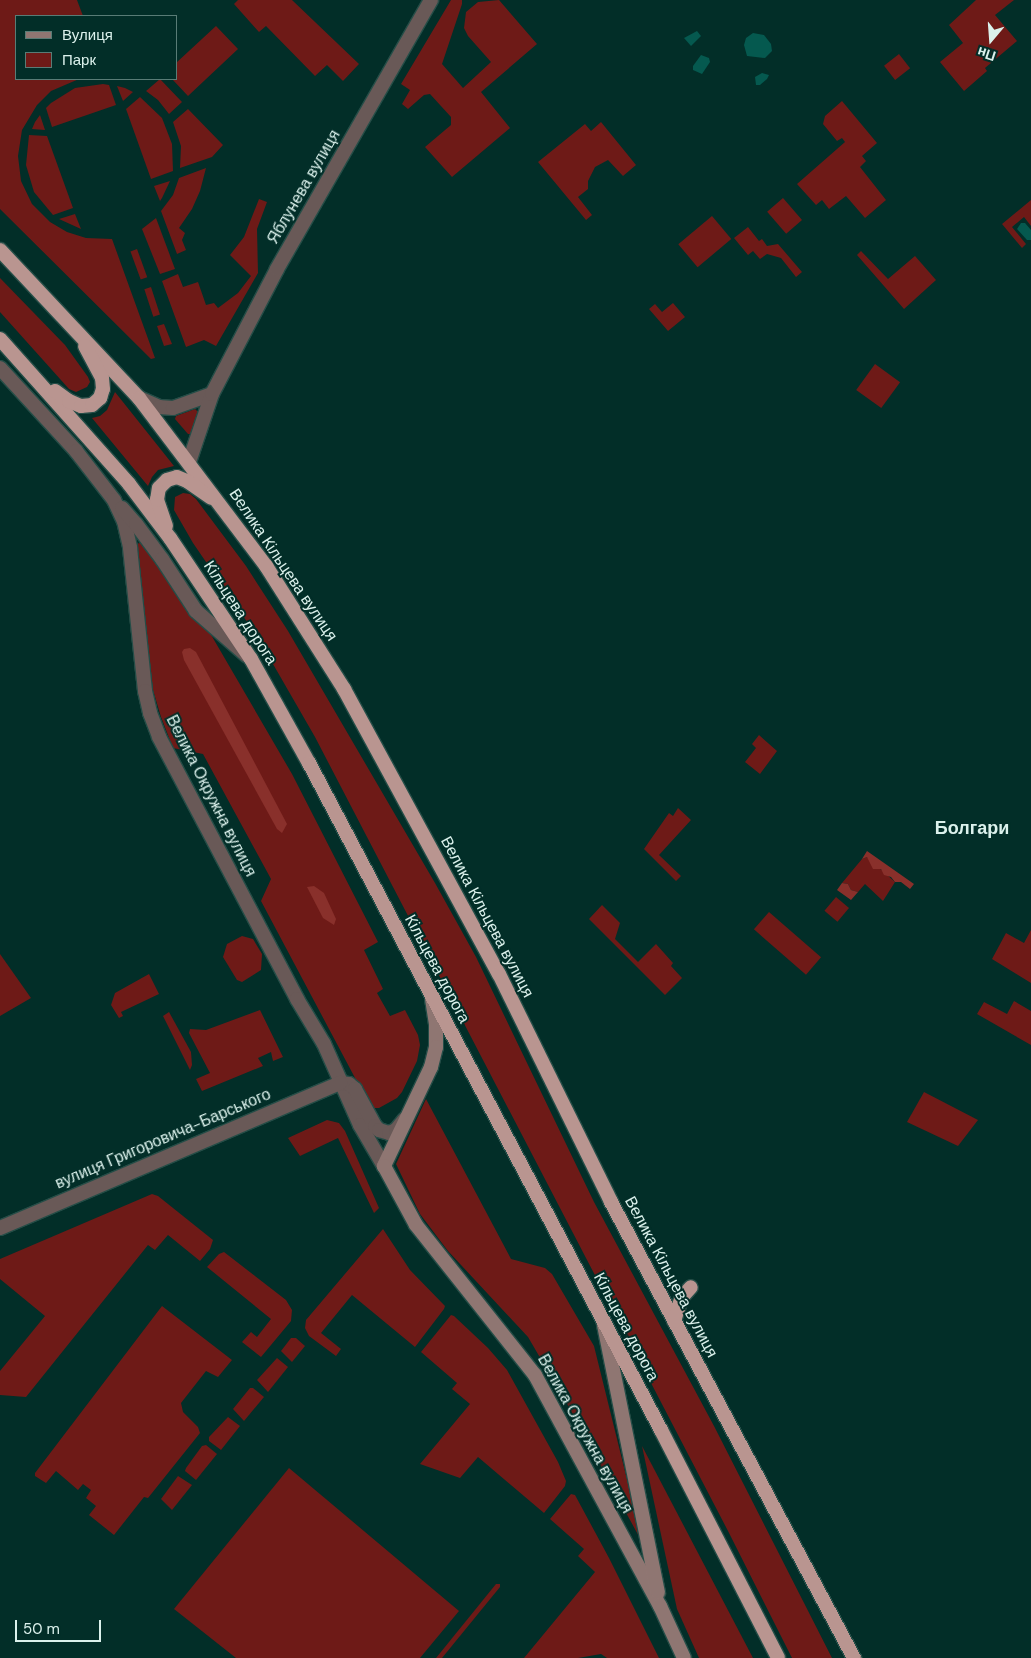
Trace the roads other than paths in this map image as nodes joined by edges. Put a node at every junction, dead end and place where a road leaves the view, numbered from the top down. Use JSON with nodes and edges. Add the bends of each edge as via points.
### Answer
{"nodes":[{"id":1,"x":431,"y":0,"type":"edge"},
{"id":2,"x":0,"y":250,"type":"edge"},
{"id":3,"x":78,"y":330,"type":"junction"},
{"id":4,"x":0,"y":339,"type":"edge"},
{"id":5,"x":0,"y":368,"type":"edge"},
{"id":6,"x":34,"y":376,"type":"junction"},
{"id":7,"x":212,"y":394,"type":"junction"},
{"id":8,"x":139,"y":398,"type":"junction"},
{"id":9,"x":189,"y":462,"type":"junction"},
{"id":10,"x":114,"y":500,"type":"junction"},
{"id":11,"x":223,"y":507,"type":"junction"},
{"id":12,"x":170,"y":538,"type":"junction"},
{"id":13,"x":251,"y":659,"type":"junction"},
{"id":14,"x":432,"y":998,"type":"junction"},
{"id":15,"x":340,"y":1083,"type":"junction"},
{"id":16,"x":406,"y":1119,"type":"junction"},
{"id":17,"x":384,"y":1166,"type":"junction"},
{"id":18,"x":0,"y":1228,"type":"edge"},
{"id":19,"x":691,"y":1286,"type":"dead end"},
{"id":20,"x":602,"y":1320,"type":"junction"},
{"id":21,"x":674,"y":1321,"type":"junction"},
{"id":22,"x":660,"y":1606,"type":"junction"},
{"id":23,"x":855,"y":1656,"type":"edge"},
{"id":24,"x":684,"y":1658,"type":"edge"},
{"id":25,"x":778,"y":1658,"type":"edge"}],
"edges":[{"from":1,"to":7,"type":"street","name":"Яблунева вулиця","via":[[277,269]]},
{"from":2,"to":3,"type":"highway","name":"Велика Кільцева вулиця"},
{"from":3,"to":6,"type":"highway","via":[[102,378],[100,398],[92,405],[81,406]]},
{"from":3,"to":8,"type":"highway","name":"Велика Кільцева вулиця"},
{"from":4,"to":6,"type":"highway","name":"Кільцева дорога"},
{"from":5,"to":10,"type":"street","name":"Велика Окружна вулиця","via":[[76,451]]},
{"from":6,"to":12,"type":"highway","name":"Кільцева дорога","via":[[129,484]]},
{"from":7,"to":8,"type":"street","via":[[173,408],[159,407]]},
{"from":7,"to":9,"type":"street","name":"Яблунева вулиця"},
{"from":8,"to":9,"type":"highway","name":"Велика Кільцева вулиця"},
{"from":9,"to":11,"type":"highway","name":"Велика Кільцева вулиця"},
{"from":10,"to":13,"type":"street","via":[[136,524],[196,612]]},
{"from":10,"to":15,"type":"street","name":"Велика Окружна вулиця","via":[[127,533],[145,691],[159,738],[324,1044]]},
{"from":11,"to":12,"type":"highway","via":[[187,481],[177,477],[167,480],[159,488],[157,500]]},
{"from":11,"to":21,"type":"highway","name":"Велика Кільцева вулиця","via":[[266,566],[344,689],[499,974],[611,1202]]},
{"from":12,"to":13,"type":"highway","name":"Кільцева дорога"},
{"from":13,"to":14,"type":"highway","name":"Кільцева дорога"},
{"from":14,"to":16,"type":"main road","via":[[436,1047],[431,1067]]},
{"from":14,"to":20,"type":"highway","name":"Кільцева дорога"},
{"from":15,"to":16,"type":"street","via":[[355,1089],[379,1130],[389,1133]]},
{"from":15,"to":17,"type":"street","name":"Велика Окружна вулиця"},
{"from":15,"to":18,"type":"street","name":"вулиця Григоровича-Барського"},
{"from":16,"to":17,"type":"main road"},
{"from":17,"to":22,"type":"main road","name":"Велика Окружна вулиця","via":[[416,1225],[535,1376]]},
{"from":19,"to":21,"type":"highway","via":[[682,1297]]},
{"from":20,"to":22,"type":"main road"},
{"from":20,"to":25,"type":"highway","name":"Кільцева дорога"},
{"from":21,"to":23,"type":"highway","name":"Велика Кільцева вулиця"},
{"from":22,"to":24,"type":"main road","name":"Велика Окружна вулиця"}]}
